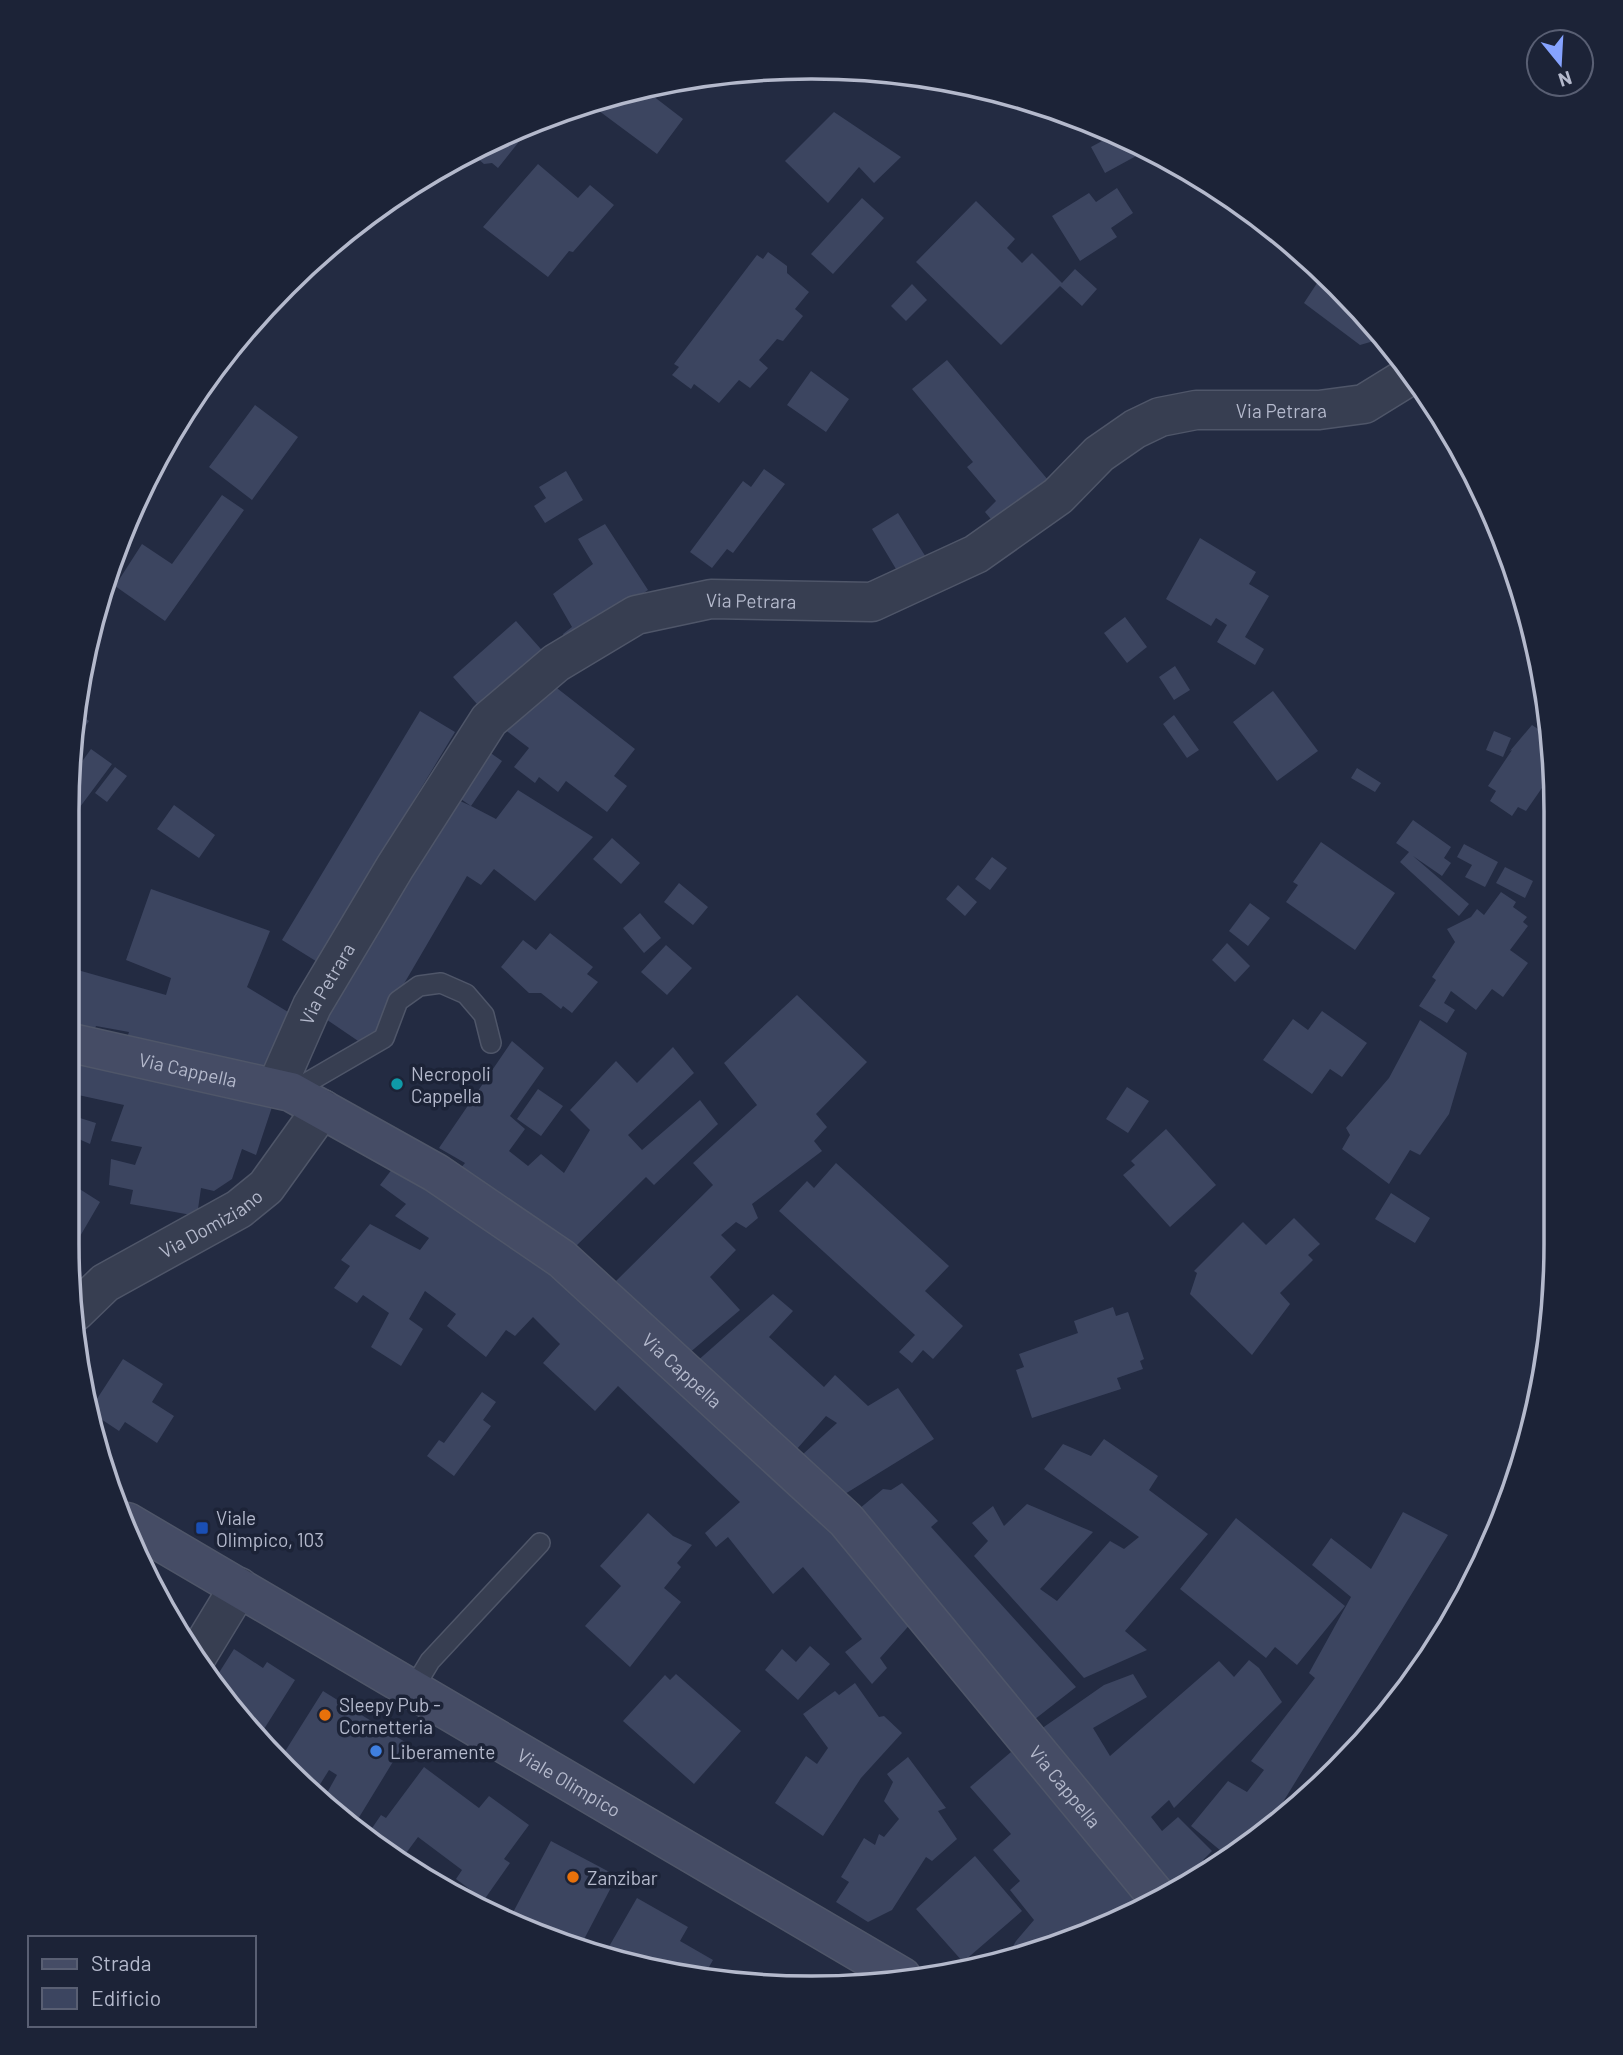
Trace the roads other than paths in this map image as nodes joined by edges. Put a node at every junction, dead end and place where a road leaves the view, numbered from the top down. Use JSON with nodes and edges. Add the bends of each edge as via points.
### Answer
{"nodes":[{"id":1,"x":1404,"y":380,"type":"edge"},
{"id":2,"x":491,"y":1043,"type":"dead end"},
{"id":3,"x":79,"y":1045,"type":"edge"},
{"id":4,"x":297,"y":1096,"type":"junction"},
{"id":5,"x":82,"y":1306,"type":"edge"},
{"id":6,"x":137,"y":1528,"type":"edge"},
{"id":7,"x":540,"y":1543,"type":"dead end"},
{"id":8,"x":239,"y":1587,"type":"junction"},
{"id":9,"x":201,"y":1649,"type":"edge"},
{"id":10,"x":413,"y":1689,"type":"junction"},
{"id":11,"x":1153,"y":1892,"type":"edge"},
{"id":12,"x":893,"y":1971,"type":"edge"}],
"edges":[{"from":1,"to":4,"type":"street","name":"Via Petrara","via":[[1364,404],[1319,410],[1196,410],[1160,417],[1099,454],[1058,496],[976,554],[873,602],[711,599],[636,615],[556,663],[489,720],[395,867],[312,1006]]},
{"from":2,"to":4,"type":"lane","via":[[484,1015],[466,993],[441,983],[419,986],[398,1001],[384,1038]]},
{"from":3,"to":4,"type":"street","name":"Via Cappella"},
{"from":4,"to":5,"type":"street","name":"Via Domiziano","via":[[266,1187],[239,1209],[105,1283]]},
{"from":4,"to":11,"type":"street","name":"Via Cappella","via":[[436,1173],[562,1259],[846,1520]]},
{"from":6,"to":8,"type":"street","name":"Viale Olimpico"},
{"from":7,"to":10,"type":"lane","via":[[430,1661]]},
{"from":8,"to":9,"type":"street"},
{"from":8,"to":10,"type":"street","name":"Viale Olimpico"},
{"from":10,"to":12,"type":"street","name":"Viale Olimpico"}]}
